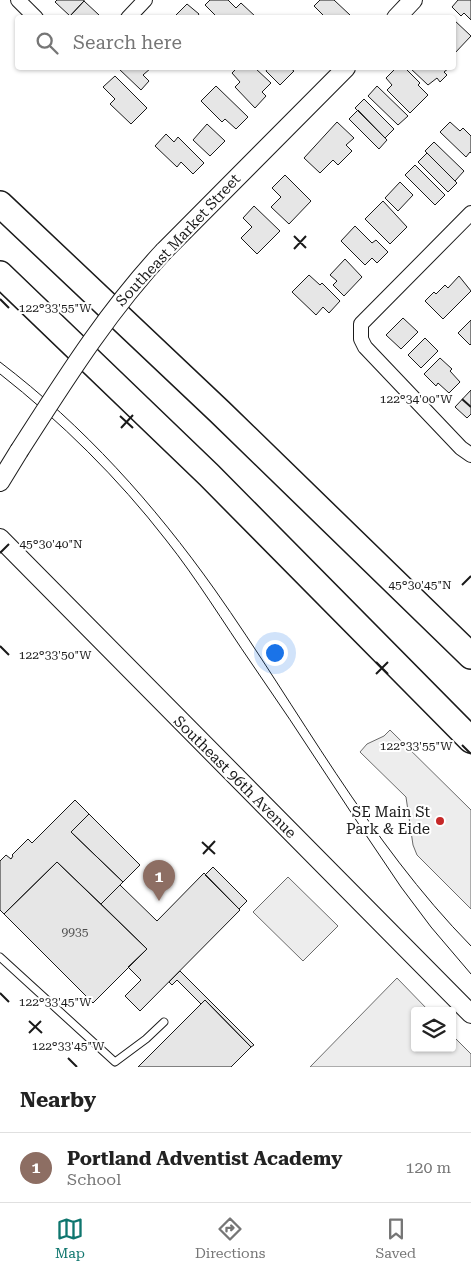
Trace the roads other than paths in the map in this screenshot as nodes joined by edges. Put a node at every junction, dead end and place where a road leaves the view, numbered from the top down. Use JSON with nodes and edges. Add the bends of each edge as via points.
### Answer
{"nodes":[{"id":1,"x":18,"y":0,"type":"edge"},
{"id":2,"x":145,"y":0,"type":"edge"},
{"id":3,"x":413,"y":0,"type":"edge"},
{"id":4,"x":33,"y":15,"type":"edge"},
{"id":5,"x":131,"y":15,"type":"edge"},
{"id":6,"x":399,"y":15,"type":"edge"},
{"id":7,"x":344,"y":70,"type":"edge"},
{"id":8,"x":0,"y":204,"type":"edge"},
{"id":9,"x":471,"y":213,"type":"edge"},
{"id":10,"x":0,"y":274,"type":"edge"},
{"id":11,"x":471,"y":454,"type":"edge"},
{"id":12,"x":0,"y":482,"type":"edge"},
{"id":13,"x":0,"y":538,"type":"edge"},
{"id":14,"x":471,"y":656,"type":"edge"},
{"id":15,"x":471,"y":740,"type":"edge"},
{"id":16,"x":0,"y":957,"type":"edge"},
{"id":17,"x":471,"y":1014,"type":"edge"},
{"id":18,"x":164,"y":1022,"type":"dead end"}],
"edges":[{"from":1,"to":4,"type":"street"},
{"from":2,"to":5,"type":"street"},
{"from":3,"to":6,"type":"street"},
{"from":7,"to":12,"type":"street","name":"Southeast Market Street","bridge":true,"via":[[131,287],[100,327]]},
{"from":8,"to":14,"type":"highway"},
{"from":9,"to":11,"type":"street","via":[[361,324],[364,347]]},
{"from":10,"to":15,"type":"highway","via":[[210,475]]},
{"from":13,"to":17,"type":"street","name":"Southeast 96th Avenue"},
{"from":16,"to":18,"type":"lane","via":[[115,1062]]}]}
